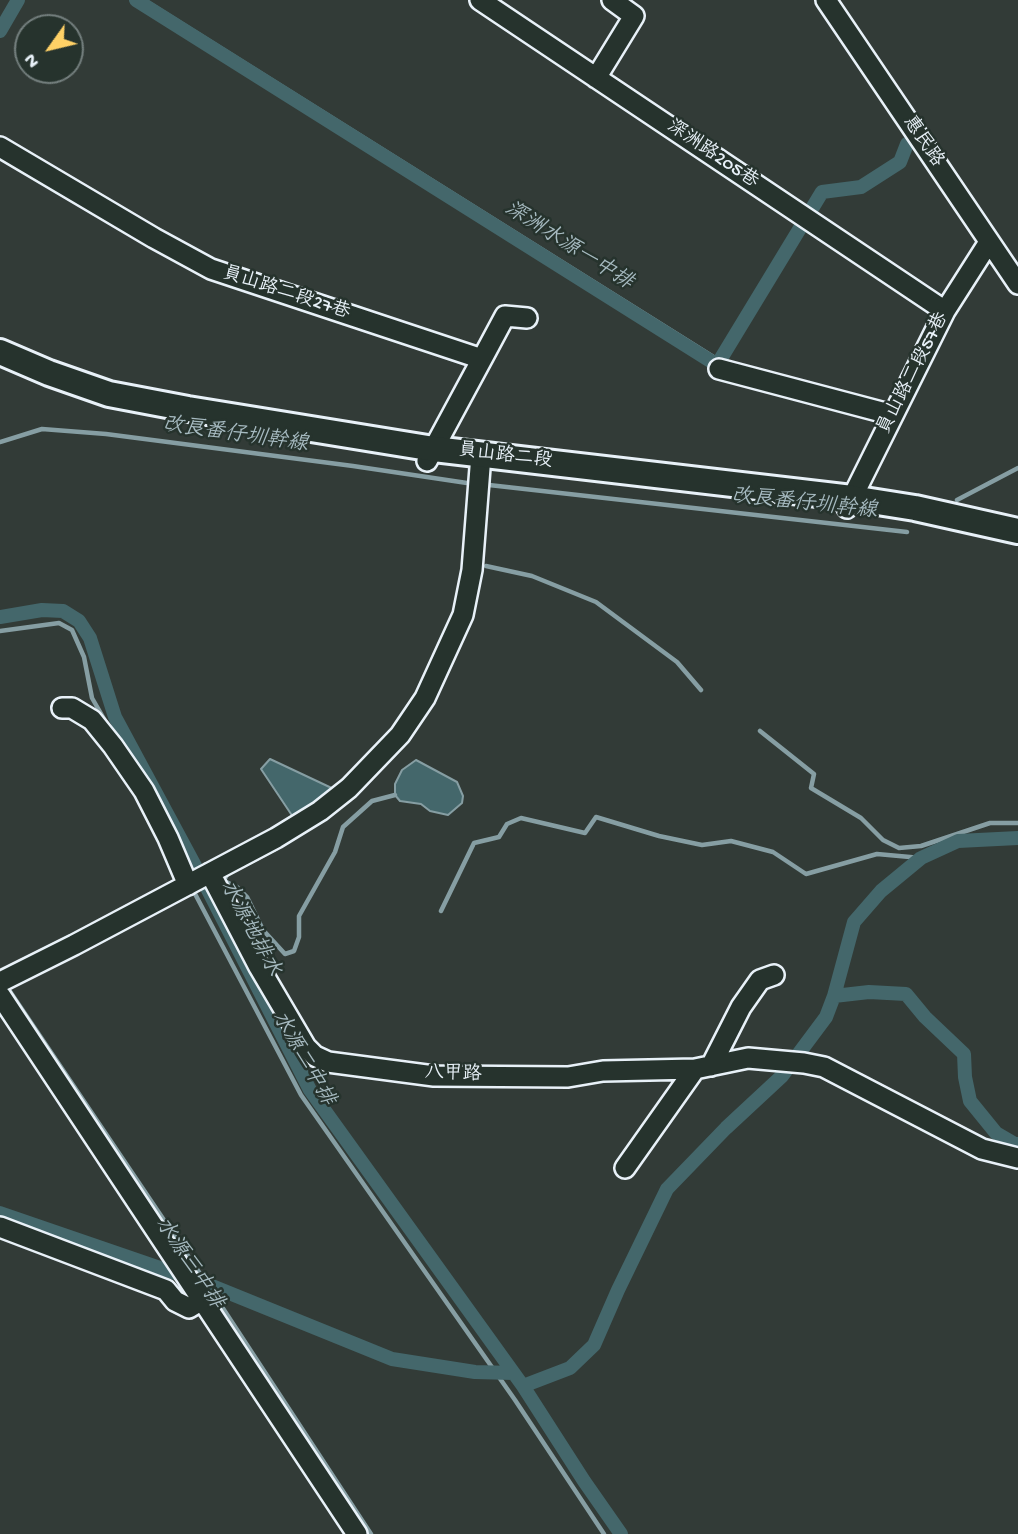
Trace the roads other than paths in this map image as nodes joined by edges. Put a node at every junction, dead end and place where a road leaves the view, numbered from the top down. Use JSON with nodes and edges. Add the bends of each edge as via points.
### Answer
{"nodes":[{"id":1,"x":480,"y":0,"type":"edge"},
{"id":2,"x":612,"y":0,"type":"edge"},
{"id":3,"x":826,"y":0,"type":"edge"},
{"id":4,"x":596,"y":78,"type":"junction"},
{"id":5,"x":0,"y":147,"type":"edge"},
{"id":6,"x":989,"y":242,"type":"junction"},
{"id":7,"x":1018,"y":284,"type":"edge"},
{"id":8,"x":945,"y":311,"type":"junction"},
{"id":9,"x":527,"y":318,"type":"dead end"},
{"id":10,"x":0,"y":352,"type":"edge"},
{"id":11,"x":482,"y":359,"type":"junction"},
{"id":12,"x":0,"y":365,"type":"edge"},
{"id":13,"x":719,"y":369,"type":"dead end"},
{"id":14,"x":893,"y":415,"type":"junction"},
{"id":15,"x":430,"y":455,"type":"junction"},
{"id":16,"x":481,"y":462,"type":"junction"},
{"id":17,"x":850,"y":503,"type":"junction"},
{"id":18,"x":1018,"y":531,"type":"edge"},
{"id":19,"x":1018,"y":543,"type":"edge"},
{"id":20,"x":62,"y":708,"type":"dead end"},
{"id":21,"x":200,"y":878,"type":"junction"},
{"id":22,"x":774,"y":975,"type":"dead end"},
{"id":23,"x":0,"y":982,"type":"edge"},
{"id":24,"x":0,"y":995,"type":"edge"},
{"id":25,"x":703,"y":1068,"type":"junction"},
{"id":26,"x":1018,"y":1158,"type":"edge"},
{"id":27,"x":625,"y":1168,"type":"dead end"},
{"id":28,"x":0,"y":1227,"type":"edge"},
{"id":29,"x":202,"y":1300,"type":"junction"},
{"id":30,"x":357,"y":1534,"type":"edge"}],
"edges":[{"from":1,"to":4,"type":"street","name":"深洲路205巷"},
{"from":2,"to":4,"type":"street","via":[[634,16]]},
{"from":3,"to":6,"type":"street","name":"惠民路"},
{"from":4,"to":8,"type":"street","name":"深洲路205巷"},
{"from":5,"to":11,"type":"street","name":"員山路二段27巷","via":[[211,269]]},
{"from":6,"to":7,"type":"street","name":"惠民路"},
{"from":6,"to":8,"type":"street","name":"員山路二段57巷"},
{"from":8,"to":14,"type":"street","name":"員山路二段57巷"},
{"from":9,"to":11,"type":"street","via":[[505,316]]},
{"from":10,"to":15,"type":"main road","name":"員山路二段","via":[[108,394]]},
{"from":11,"to":15,"type":"street"},
{"from":12,"to":15,"type":"main road","name":"員山路二段","via":[[89,401],[176,423]]},
{"from":13,"to":14,"type":"street"},
{"from":14,"to":17,"type":"street","name":"員山路二段57巷"},
{"from":15,"to":16,"type":"main road","name":"員山路二段"},
{"from":16,"to":17,"type":"main road","name":"員山路二段"},
{"from":16,"to":21,"type":"street","via":[[472,570],[463,615],[425,698],[401,735],[320,811]]},
{"from":17,"to":18,"type":"main road","name":"員山路二段","via":[[927,511]]},
{"from":17,"to":19,"type":"main road","name":"員山路二段"},
{"from":20,"to":21,"type":"street","name":"八甲路","via":[[72,708],[92,720],[144,791],[167,838]]},
{"from":21,"to":23,"type":"street"},
{"from":21,"to":25,"type":"street","name":"八甲路","via":[[306,1047],[327,1062],[434,1076],[568,1077],[603,1071]]},
{"from":22,"to":25,"type":"street","via":[[760,980]]},
{"from":24,"to":29,"type":"street"},
{"from":25,"to":26,"type":"street","name":"八甲路","via":[[748,1058],[824,1068],[982,1149]]},
{"from":25,"to":27,"type":"street"},
{"from":28,"to":29,"type":"street","via":[[166,1290],[189,1308]]},
{"from":29,"to":30,"type":"street"}]}
